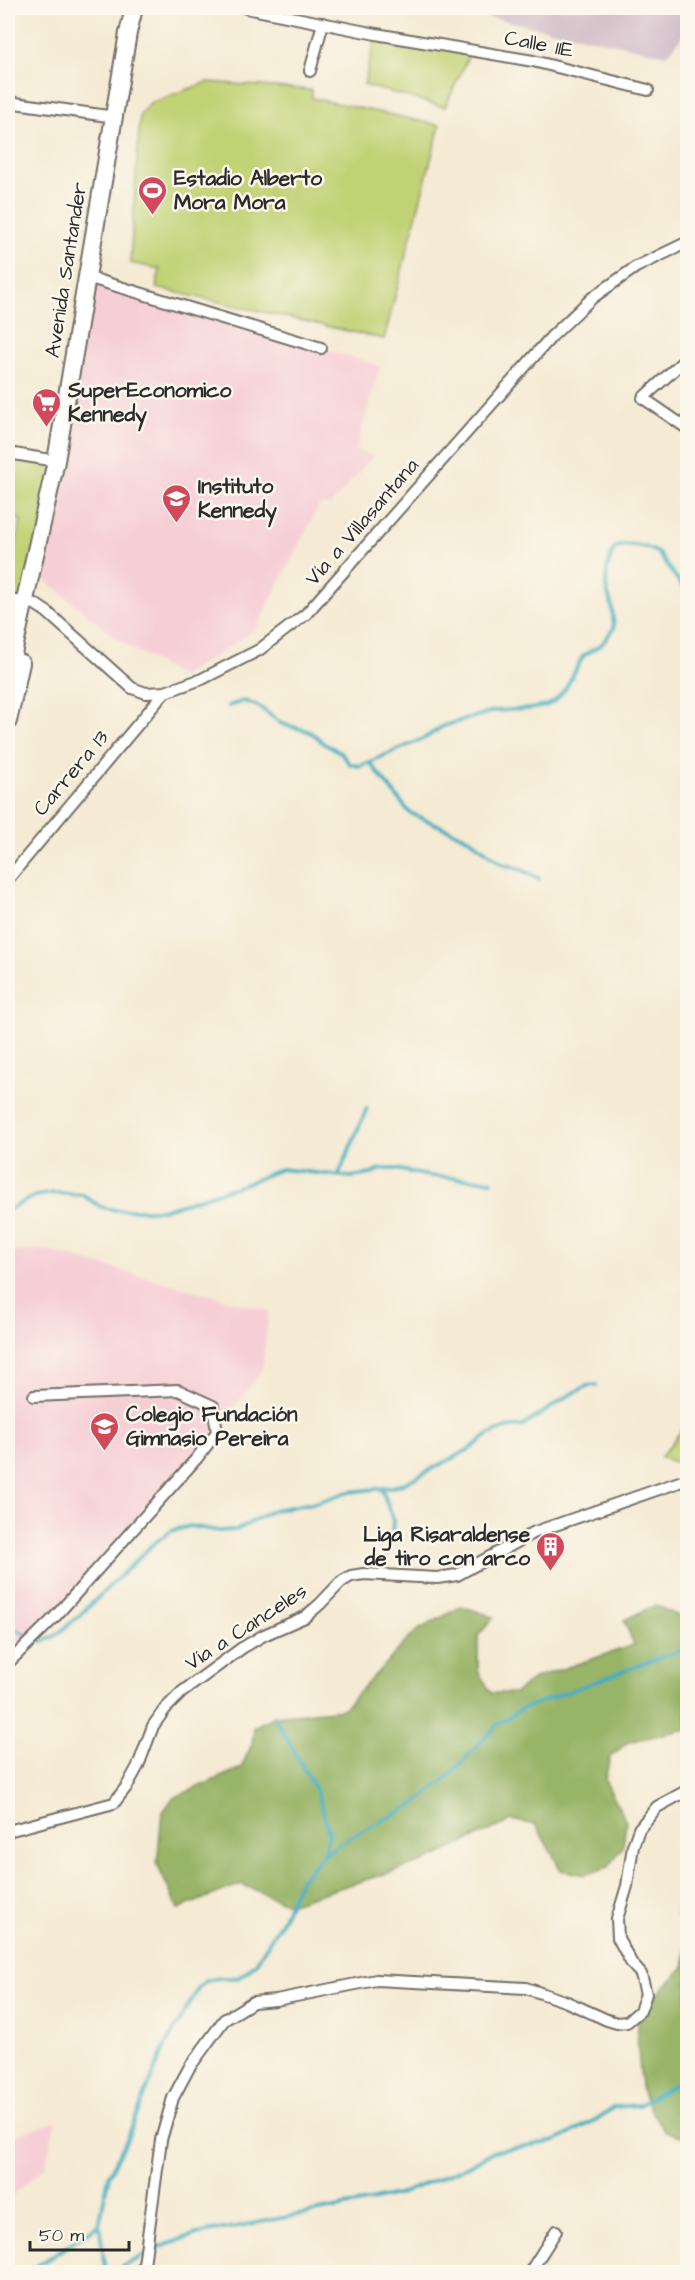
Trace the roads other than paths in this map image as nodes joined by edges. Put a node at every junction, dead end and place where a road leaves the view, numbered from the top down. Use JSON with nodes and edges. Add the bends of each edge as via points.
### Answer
{"nodes":[{"id":1,"x":134,"y":8,"type":"edge"},
{"id":2,"x":246,"y":8,"type":"edge"},
{"id":3,"x":323,"y":23,"type":"junction"},
{"id":4,"x":310,"y":71,"type":"dead end"},
{"id":5,"x":648,"y":90,"type":"dead end"},
{"id":6,"x":8,"y":101,"type":"edge"},
{"id":7,"x":115,"y":117,"type":"junction"},
{"id":8,"x":687,"y":242,"type":"edge"},
{"id":9,"x":87,"y":277,"type":"junction"},
{"id":10,"x":321,"y":348,"type":"dead end"},
{"id":11,"x":687,"y":357,"type":"edge"},
{"id":12,"x":687,"y":429,"type":"edge"},
{"id":13,"x":8,"y":453,"type":"edge"},
{"id":14,"x":56,"y":461,"type":"junction"},
{"id":15,"x":8,"y":600,"type":"edge"},
{"id":16,"x":30,"y":603,"type":"junction"},
{"id":17,"x":8,"y":676,"type":"edge"},
{"id":18,"x":165,"y":692,"type":"junction"},
{"id":19,"x":8,"y":721,"type":"edge"},
{"id":20,"x":8,"y":879,"type":"edge"},
{"id":21,"x":34,"y":1396,"type":"dead end"},
{"id":22,"x":687,"y":1479,"type":"edge"},
{"id":23,"x":8,"y":1663,"type":"edge"},
{"id":24,"x":687,"y":1790,"type":"edge"},
{"id":25,"x":8,"y":1831,"type":"edge"},
{"id":26,"x":556,"y":2231,"type":"dead end"},
{"id":27,"x":143,"y":2272,"type":"edge"},
{"id":28,"x":530,"y":2272,"type":"edge"}],
"edges":[{"from":1,"to":7,"type":"street","name":"Avenida Santander"},
{"from":2,"to":3,"type":"street","name":"Calle 11E"},
{"from":3,"to":4,"type":"street"},
{"from":3,"to":5,"type":"street","name":"Calle 11E","via":[[532,61]]},
{"from":6,"to":7,"type":"street"},
{"from":7,"to":9,"type":"street","name":"Avenida Santander"},
{"from":8,"to":18,"type":"street","name":"Vía a Villasantana","via":[[636,267],[592,297],[552,336],[306,614],[259,650],[202,679]]},
{"from":9,"to":10,"type":"street"},
{"from":9,"to":14,"type":"street","name":"Avenida Santander"},
{"from":11,"to":12,"type":"street","via":[[644,398]]},
{"from":13,"to":14,"type":"street"},
{"from":14,"to":16,"type":"street","name":"Avenida Santander"},
{"from":15,"to":16,"type":"street"},
{"from":16,"to":17,"type":"street","name":"Avenida Santander"},
{"from":16,"to":18,"type":"street","name":"Vía a Villasantana","via":[[47,612],[132,688],[146,693]]},
{"from":16,"to":19,"type":"street","name":"Avenida Santander"},
{"from":18,"to":20,"type":"street","name":"Carrera 13"},
{"from":21,"to":23,"type":"street","via":[[178,1390],[213,1406],[217,1432],[53,1619]]},
{"from":22,"to":25,"type":"street","name":"Vía a Canceles","via":[[535,1532],[457,1575],[351,1576],[305,1617],[242,1648],[182,1692],[153,1726],[138,1766],[114,1803]]},
{"from":24,"to":27,"type":"street","via":[[657,1807],[639,1829],[633,1846],[617,1919],[618,1938],[641,1974],[646,1994],[640,2011],[627,2022],[607,2020],[526,1988],[376,1980],[253,2002],[224,2020],[189,2068],[173,2098],[162,2140]]},
{"from":26,"to":28,"type":"street"}]}
